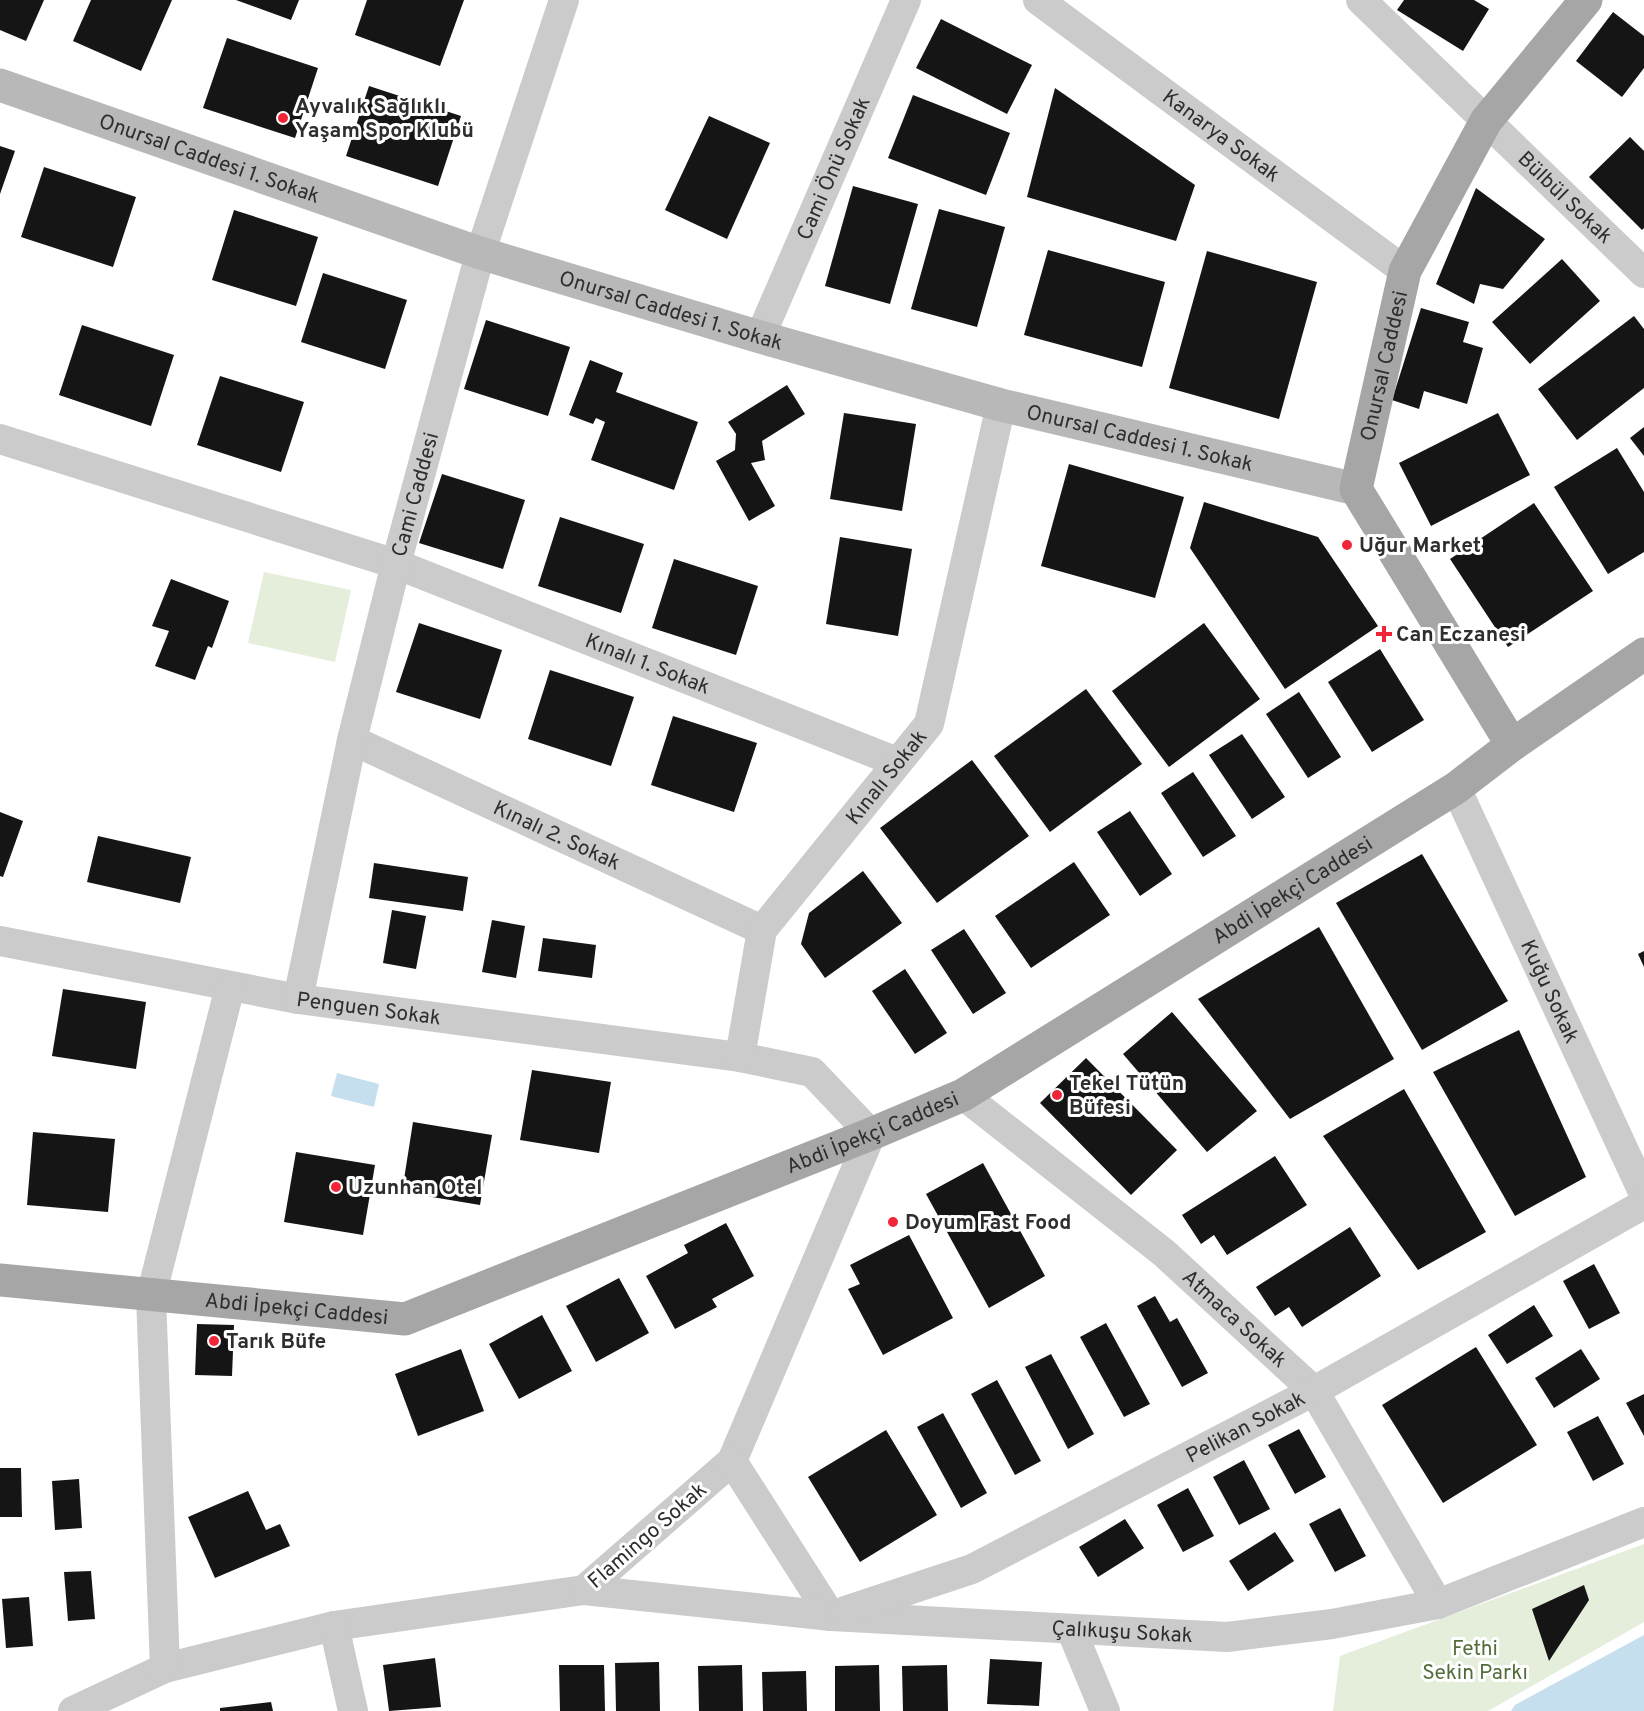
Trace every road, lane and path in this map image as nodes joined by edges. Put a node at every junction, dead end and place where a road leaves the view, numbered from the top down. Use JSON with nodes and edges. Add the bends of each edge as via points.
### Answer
{"nodes":[{"id":1,"x":564,"y":0,"type":"edge"},
{"id":2,"x":906,"y":0,"type":"edge"},
{"id":3,"x":1038,"y":0,"type":"edge"},
{"id":4,"x":1360,"y":0,"type":"edge"},
{"id":5,"x":1586,"y":0,"type":"edge"},
{"id":6,"x":0,"y":86,"type":"edge"},
{"id":7,"x":1486,"y":121,"type":"junction"},
{"id":8,"x":480,"y":253,"type":"junction"},
{"id":9,"x":1404,"y":271,"type":"junction"},
{"id":10,"x":1644,"y":273,"type":"edge"},
{"id":11,"x":760,"y":337,"type":"junction"},
{"id":12,"x":1001,"y":405,"type":"junction"},
{"id":13,"x":0,"y":439,"type":"edge"},
{"id":14,"x":1356,"y":489,"type":"junction"},
{"id":15,"x":396,"y":564,"type":"junction"},
{"id":16,"x":1644,"y":654,"type":"edge"},
{"id":17,"x":352,"y":740,"type":"junction"},
{"id":18,"x":1512,"y":745,"type":"junction"},
{"id":19,"x":897,"y":762,"type":"junction"},
{"id":20,"x":1456,"y":788,"type":"junction"},
{"id":21,"x":762,"y":930,"type":"junction"},
{"id":22,"x":0,"y":941,"type":"edge"},
{"id":23,"x":230,"y":987,"type":"junction"},
{"id":24,"x":298,"y":999,"type":"junction"},
{"id":25,"x":740,"y":1057,"type":"junction"},
{"id":26,"x":963,"y":1095,"type":"junction"},
{"id":27,"x":871,"y":1134,"type":"junction"},
{"id":28,"x":1644,"y":1194,"type":"edge"},
{"id":29,"x":1644,"y":1204,"type":"edge"},
{"id":30,"x":0,"y":1280,"type":"edge"},
{"id":31,"x":151,"y":1296,"type":"junction"},
{"id":32,"x":1314,"y":1391,"type":"junction"},
{"id":33,"x":732,"y":1461,"type":"junction"},
{"id":34,"x":1644,"y":1522,"type":"edge"},
{"id":35,"x":584,"y":1590,"type":"junction"},
{"id":36,"x":1438,"y":1604,"type":"junction"},
{"id":37,"x":831,"y":1616,"type":"junction"},
{"id":38,"x":334,"y":1626,"type":"junction"},
{"id":39,"x":1071,"y":1629,"type":"junction"},
{"id":40,"x":165,"y":1668,"type":"junction"},
{"id":41,"x":73,"y":1711,"type":"edge"},
{"id":42,"x":353,"y":1711,"type":"edge"},
{"id":43,"x":1106,"y":1711,"type":"edge"}],
"edges":[{"from":1,"to":8,"type":"street","name":"Cami Caddesi"},
{"from":2,"to":11,"type":"street","name":"Cami Önü Sokak"},
{"from":3,"to":9,"type":"street","name":"Kanarya Sokak"},
{"from":4,"to":7,"type":"street","name":"Bülbül Sokak"},
{"from":5,"to":7,"type":"main road","name":"Onursal Caddesi"},
{"from":6,"to":8,"type":"street","name":"Onursal Caddesi 1. Sokak"},
{"from":7,"to":9,"type":"main road","name":"Onursal Caddesi"},
{"from":7,"to":10,"type":"street","name":"Bülbül Sokak"},
{"from":8,"to":11,"type":"street","name":"Onursal Caddesi 1. Sokak"},
{"from":8,"to":15,"type":"street","name":"Cami Caddesi"},
{"from":9,"to":14,"type":"main road","name":"Onursal Caddesi"},
{"from":11,"to":12,"type":"street","name":"Onursal Caddesi 1. Sokak"},
{"from":12,"to":14,"type":"street","name":"Onursal Caddesi 1. Sokak"},
{"from":12,"to":19,"type":"street","name":"Kınalı Sokak","via":[[929,724]]},
{"from":13,"to":15,"type":"street","name":"Kınalı 1. Sokak"},
{"from":14,"to":18,"type":"main road"},
{"from":15,"to":17,"type":"street","name":"Cami Caddesi"},
{"from":15,"to":19,"type":"street","name":"Kınalı 1. Sokak"},
{"from":16,"to":18,"type":"main road","name":"Abdi İpekçi Caddesi"},
{"from":17,"to":21,"type":"street","name":"Kınalı 2. Sokak"},
{"from":17,"to":24,"type":"street","name":"Cami Caddesi"},
{"from":18,"to":20,"type":"main road","name":"Abdi İpekçi Caddesi"},
{"from":19,"to":21,"type":"street","name":"Kınalı Sokak"},
{"from":20,"to":26,"type":"main road","name":"Abdi İpekçi Caddesi"},
{"from":20,"to":28,"type":"street","name":"Kuğu Sokak"},
{"from":21,"to":25,"type":"street","name":"Kınalı Sokak"},
{"from":22,"to":23,"type":"street","name":"Penguen Sokak"},
{"from":23,"to":24,"type":"street","name":"Penguen Sokak"},
{"from":23,"to":31,"type":"street"},
{"from":24,"to":25,"type":"street","name":"Penguen Sokak"},
{"from":25,"to":27,"type":"street","name":"Penguen Sokak","via":[[812,1072]]},
{"from":26,"to":27,"type":"main road","name":"Abdi İpekçi Caddesi"},
{"from":26,"to":32,"type":"street","name":"Atmaca Sokak","via":[[1164,1253]]},
{"from":27,"to":31,"type":"main road","name":"Abdi İpekçi Caddesi","via":[[405,1320]]},
{"from":27,"to":33,"type":"street","name":"Flamingo Sokak"},
{"from":29,"to":32,"type":"street","name":"Pelikan Sokak"},
{"from":30,"to":31,"type":"main road","name":"Abdi İpekçi Caddesi"},
{"from":31,"to":40,"type":"street"},
{"from":32,"to":36,"type":"street","name":"Atmaca Sokak"},
{"from":32,"to":37,"type":"street","name":"Pelikan Sokak","via":[[972,1569]]},
{"from":33,"to":35,"type":"street","name":"Flamingo Sokak"},
{"from":33,"to":37,"type":"street"},
{"from":34,"to":36,"type":"street","name":"Çalıkuşu Sokak"},
{"from":35,"to":37,"type":"street","name":"Çalıkuşu Sokak"},
{"from":35,"to":38,"type":"street","name":"Flamingo Sokak"},
{"from":36,"to":39,"type":"street","name":"Çalıkuşu Sokak","via":[[1332,1624],[1227,1637]]},
{"from":37,"to":39,"type":"street","name":"Çalıkuşu Sokak"},
{"from":38,"to":40,"type":"street","name":"Flamingo Sokak"},
{"from":38,"to":42,"type":"street"},
{"from":39,"to":43,"type":"street"},
{"from":40,"to":41,"type":"street","name":"Flamingo Sokak"}]}
